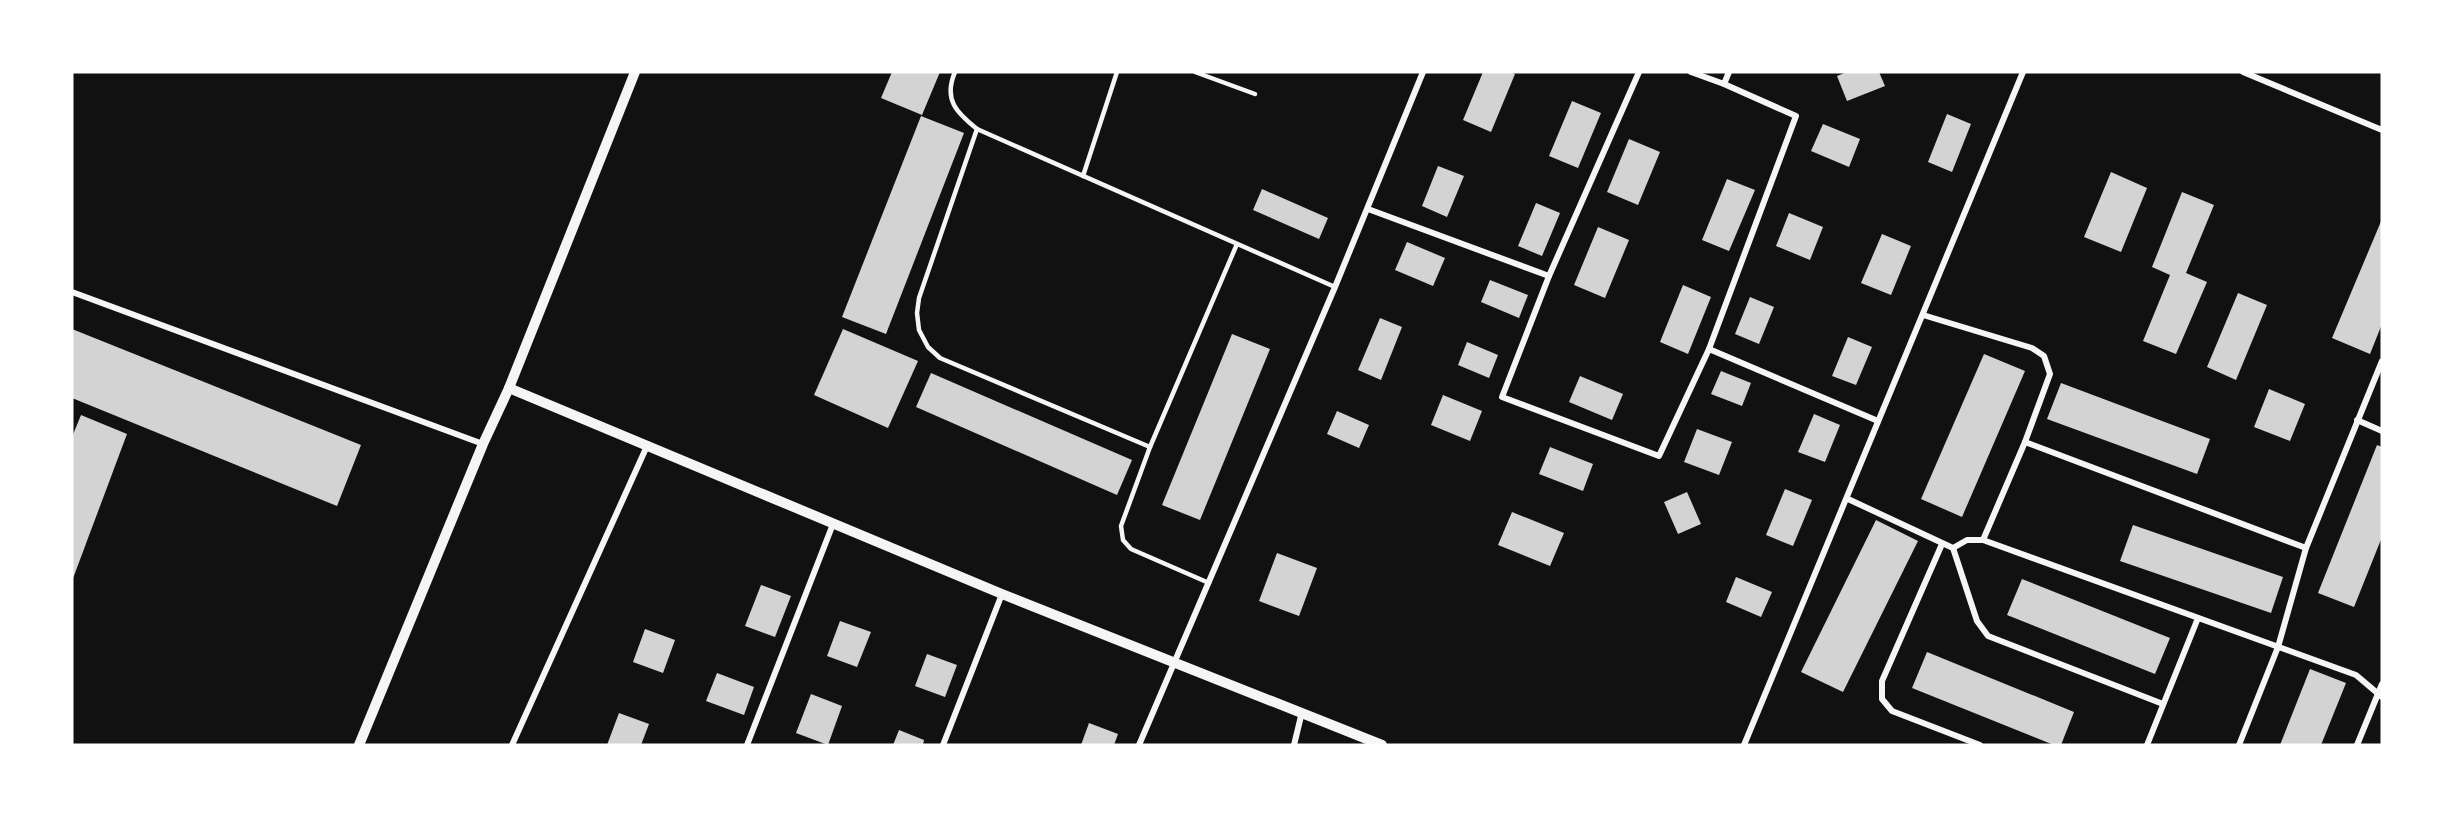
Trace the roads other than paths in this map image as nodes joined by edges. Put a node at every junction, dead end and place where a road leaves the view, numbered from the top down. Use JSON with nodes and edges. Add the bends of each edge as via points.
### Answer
{"nodes":[{"id":1,"x":635,"y":72,"type":"edge"},
{"id":2,"x":955,"y":72,"type":"edge"},
{"id":3,"x":1117,"y":72,"type":"edge"},
{"id":4,"x":1195,"y":72,"type":"edge"},
{"id":5,"x":1423,"y":72,"type":"edge"},
{"id":6,"x":1639,"y":72,"type":"edge"},
{"id":7,"x":1691,"y":72,"type":"edge"},
{"id":8,"x":1729,"y":72,"type":"edge"},
{"id":9,"x":2023,"y":72,"type":"edge"},
{"id":10,"x":2246,"y":73,"type":"edge"},
{"id":11,"x":1724,"y":84,"type":"junction"},
{"id":12,"x":1255,"y":94,"type":"dead end"},
{"id":13,"x":978,"y":129,"type":"junction"},
{"id":14,"x":2382,"y":130,"type":"edge"},
{"id":15,"x":1083,"y":176,"type":"junction"},
{"id":16,"x":1368,"y":209,"type":"junction"},
{"id":17,"x":1237,"y":244,"type":"junction"},
{"id":18,"x":1549,"y":276,"type":"junction"},
{"id":19,"x":1335,"y":287,"type":"junction"},
{"id":20,"x":72,"y":292,"type":"edge"},
{"id":21,"x":1923,"y":315,"type":"junction"},
{"id":22,"x":1709,"y":349,"type":"junction"},
{"id":23,"x":2382,"y":361,"type":"edge"},
{"id":24,"x":509,"y":388,"type":"junction"},
{"id":25,"x":2357,"y":420,"type":"junction"},
{"id":26,"x":1878,"y":421,"type":"junction"},
{"id":27,"x":2382,"y":431,"type":"edge"},
{"id":28,"x":2025,"y":442,"type":"junction"},
{"id":29,"x":483,"y":444,"type":"junction"},
{"id":30,"x":647,"y":446,"type":"junction"},
{"id":31,"x":1150,"y":447,"type":"junction"},
{"id":32,"x":1848,"y":499,"type":"junction"},
{"id":33,"x":833,"y":524,"type":"junction"},
{"id":34,"x":1983,"y":540,"type":"junction"},
{"id":35,"x":1942,"y":544,"type":"junction"},
{"id":36,"x":1953,"y":548,"type":"junction"},
{"id":37,"x":2306,"y":548,"type":"junction"},
{"id":38,"x":1209,"y":584,"type":"junction"},
{"id":39,"x":1002,"y":594,"type":"junction"},
{"id":40,"x":2198,"y":618,"type":"junction"},
{"id":41,"x":2278,"y":647,"type":"junction"},
{"id":42,"x":1174,"y":661,"type":"junction"},
{"id":43,"x":2382,"y":684,"type":"edge"},
{"id":44,"x":2380,"y":696,"type":"edge"},
{"id":45,"x":2163,"y":704,"type":"junction"},
{"id":46,"x":1302,"y":712,"type":"junction"},
{"id":47,"x":359,"y":745,"type":"edge"},
{"id":48,"x":512,"y":745,"type":"edge"},
{"id":49,"x":747,"y":745,"type":"edge"},
{"id":50,"x":944,"y":745,"type":"edge"},
{"id":51,"x":1139,"y":745,"type":"edge"},
{"id":52,"x":1294,"y":745,"type":"edge"},
{"id":53,"x":1382,"y":745,"type":"edge"},
{"id":54,"x":1744,"y":745,"type":"edge"},
{"id":55,"x":1980,"y":745,"type":"edge"},
{"id":56,"x":2147,"y":745,"type":"edge"},
{"id":57,"x":2238,"y":745,"type":"edge"},
{"id":58,"x":2357,"y":745,"type":"edge"}],
"edges":[{"from":1,"to":24,"type":"street"},
{"from":2,"to":13,"type":"lane","via":[[951,90],[955,108]]},
{"from":3,"to":15,"type":"lane"},
{"from":4,"to":12,"type":"lane"},
{"from":5,"to":16,"type":"street"},
{"from":6,"to":18,"type":"street"},
{"from":7,"to":11,"type":"street"},
{"from":8,"to":11,"type":"street"},
{"from":9,"to":21,"type":"street"},
{"from":10,"to":14,"type":"street"},
{"from":11,"to":22,"type":"street","via":[[1796,116]]},
{"from":13,"to":15,"type":"lane"},
{"from":13,"to":31,"type":"lane","via":[[923,281],[917,313],[919,330],[928,347],[940,358]]},
{"from":15,"to":17,"type":"lane"},
{"from":16,"to":18,"type":"street"},
{"from":16,"to":19,"type":"street"},
{"from":17,"to":19,"type":"lane"},
{"from":17,"to":31,"type":"lane"},
{"from":18,"to":22,"type":"street","via":[[1502,397],[1659,456]]},
{"from":19,"to":38,"type":"street"},
{"from":20,"to":29,"type":"street"},
{"from":21,"to":26,"type":"street"},
{"from":21,"to":28,"type":"street","via":[[2032,348],[2044,356],[2050,374]]},
{"from":22,"to":26,"type":"street"},
{"from":23,"to":25,"type":"street"},
{"from":24,"to":29,"type":"street"},
{"from":24,"to":30,"type":"street"},
{"from":25,"to":27,"type":"street"},
{"from":25,"to":37,"type":"street"},
{"from":26,"to":32,"type":"street"},
{"from":28,"to":34,"type":"street"},
{"from":28,"to":37,"type":"street"},
{"from":29,"to":47,"type":"street"},
{"from":30,"to":33,"type":"street"},
{"from":30,"to":48,"type":"street"},
{"from":31,"to":38,"type":"lane","via":[[1121,526],[1123,540],[1131,549]]},
{"from":32,"to":35,"type":"street"},
{"from":32,"to":54,"type":"street"},
{"from":33,"to":39,"type":"street"},
{"from":33,"to":49,"type":"street"},
{"from":34,"to":36,"type":"street","via":[[1967,540]]},
{"from":34,"to":40,"type":"street"},
{"from":35,"to":36,"type":"street"},
{"from":35,"to":55,"type":"street","via":[[1882,681],[1882,699],[1892,711]]},
{"from":36,"to":45,"type":"street","via":[[1977,621],[1988,636]]},
{"from":37,"to":41,"type":"street"},
{"from":38,"to":42,"type":"street"},
{"from":39,"to":42,"type":"street"},
{"from":39,"to":50,"type":"street"},
{"from":40,"to":41,"type":"street"},
{"from":40,"to":45,"type":"street"},
{"from":41,"to":44,"type":"street","via":[[2356,675]]},
{"from":41,"to":57,"type":"street"},
{"from":42,"to":46,"type":"street"},
{"from":42,"to":51,"type":"street"},
{"from":43,"to":44,"type":"street"},
{"from":44,"to":58,"type":"street"},
{"from":45,"to":56,"type":"street"},
{"from":46,"to":52,"type":"street"},
{"from":46,"to":53,"type":"street"}]}
